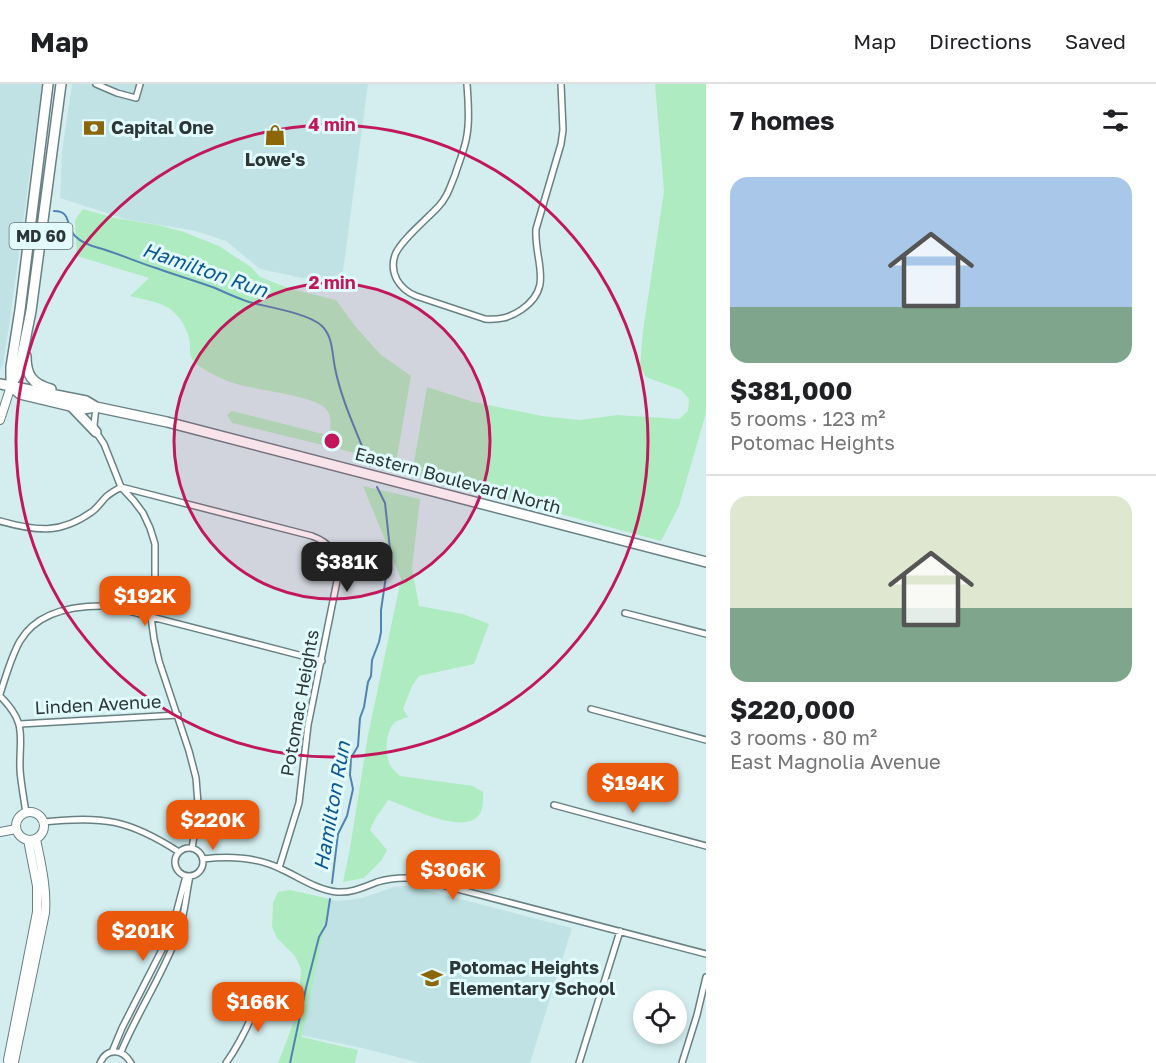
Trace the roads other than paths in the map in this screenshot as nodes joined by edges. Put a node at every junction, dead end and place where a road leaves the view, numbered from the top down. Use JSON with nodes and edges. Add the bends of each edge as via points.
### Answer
{"nodes":[{"id":1,"x":48,"y":84,"type":"edge"},
{"id":2,"x":61,"y":84,"type":"edge"},
{"id":3,"x":96,"y":84,"type":"edge"},
{"id":4,"x":140,"y":84,"type":"edge"},
{"id":5,"x":467,"y":84,"type":"edge"},
{"id":6,"x":561,"y":84,"type":"edge"},
{"id":7,"x":31,"y":311,"type":"junction"},
{"id":8,"x":0,"y":384,"type":"edge"},
{"id":9,"x":11,"y":386,"type":"junction"},
{"id":10,"x":66,"y":396,"type":"junction"},
{"id":11,"x":71,"y":406,"type":"junction"},
{"id":12,"x":96,"y":407,"type":"junction"},
{"id":13,"x":0,"y":420,"type":"edge"},
{"id":14,"x":96,"y":432,"type":"junction"},
{"id":15,"x":121,"y":487,"type":"junction"},
{"id":16,"x":0,"y":521,"type":"edge"},
{"id":17,"x":706,"y":562,"type":"edge"},
{"id":18,"x":625,"y":613,"type":"dead end"},
{"id":19,"x":151,"y":617,"type":"junction"},
{"id":20,"x":706,"y":634,"type":"edge"},
{"id":21,"x":322,"y":661,"type":"junction"},
{"id":22,"x":0,"y":695,"type":"edge"},
{"id":23,"x":591,"y":709,"type":"dead end"},
{"id":24,"x":177,"y":715,"type":"junction"},
{"id":25,"x":20,"y":724,"type":"junction"},
{"id":26,"x":706,"y":740,"type":"edge"},
{"id":27,"x":554,"y":806,"type":"dead end"},
{"id":28,"x":27,"y":813,"type":"junction"},
{"id":29,"x":43,"y":822,"type":"junction"},
{"id":30,"x":16,"y":829,"type":"junction"},
{"id":31,"x":0,"y":832,"type":"edge"},
{"id":32,"x":32,"y":840,"type":"junction"},
{"id":33,"x":706,"y":846,"type":"edge"},
{"id":34,"x":192,"y":848,"type":"junction"},
{"id":35,"x":179,"y":852,"type":"junction"},
{"id":36,"x":203,"y":859,"type":"junction"},
{"id":37,"x":279,"y":868,"type":"junction"},
{"id":38,"x":188,"y":876,"type":"junction"},
{"id":39,"x":620,"y":931,"type":"junction"},
{"id":40,"x":706,"y":954,"type":"edge"},
{"id":41,"x":706,"y":976,"type":"edge"},
{"id":42,"x":263,"y":988,"type":"dead end"},
{"id":43,"x":112,"y":1052,"type":"junction"},
{"id":44,"x":120,"y":1052,"type":"junction"},
{"id":45,"x":9,"y":1062,"type":"edge"},
{"id":46,"x":100,"y":1063,"type":"edge"},
{"id":47,"x":131,"y":1063,"type":"edge"},
{"id":48,"x":226,"y":1063,"type":"edge"},
{"id":49,"x":579,"y":1063,"type":"edge"},
{"id":50,"x":682,"y":1063,"type":"edge"}],
"edges":[{"from":1,"to":9,"type":"main road","number":"MD 60"},
{"from":2,"to":7,"type":"main road","number":"MD 60"},
{"from":3,"to":4,"type":"street","via":[[136,98]]},
{"from":5,"to":6,"type":"street","via":[[467,135],[448,194],[400,246],[394,257],[394,273],[401,287],[416,296],[497,320],[524,308],[540,287],[536,229],[561,144]]},
{"from":7,"to":9,"type":"main road","number":"MD 60","via":[[19,371]]},
{"from":7,"to":10,"type":"main road","via":[[26,367],[32,380]]},
{"from":8,"to":9,"type":"main road"},
{"from":9,"to":10,"type":"main road","name":"Eastern Boulevard North"},
{"from":9,"to":11,"type":"main road","name":"Eastern Boulevard North","via":[[20,394]]},
{"from":9,"to":13,"type":"street"},
{"from":10,"to":12,"type":"main road","name":"Eastern Boulevard North"},
{"from":11,"to":12,"type":"main road","name":"Eastern Boulevard North"},
{"from":11,"to":14,"type":"main road"},
{"from":12,"to":14,"type":"street"},
{"from":12,"to":17,"type":"main road","name":"Eastern Boulevard North"},
{"from":14,"to":15,"type":"street"},
{"from":15,"to":16,"type":"street","via":[[96,508],[63,526],[35,530]]},
{"from":15,"to":19,"type":"street","via":[[143,513],[155,544]]},
{"from":15,"to":21,"type":"street","name":"Potomac Heights","via":[[312,536],[328,544],[339,567]]},
{"from":18,"to":20,"type":"street"},
{"from":19,"to":21,"type":"street"},
{"from":19,"to":22,"type":"street","via":[[93,606],[38,621],[21,640]]},
{"from":19,"to":24,"type":"street","via":[[159,660]]},
{"from":21,"to":37,"type":"street","name":"Potomac Heights","via":[[308,725],[298,803]]},
{"from":22,"to":25,"type":"street"},
{"from":23,"to":26,"type":"street"},
{"from":24,"to":25,"type":"street","name":"Linden Avenue"},
{"from":24,"to":34,"type":"street","via":[[196,778],[198,804]]},
{"from":25,"to":28,"type":"street","via":[[20,774]]},
{"from":27,"to":33,"type":"street"},
{"from":28,"to":29,"type":"street","via":[[37,814]]},
{"from":28,"to":30,"type":"street","via":[[18,819]]},
{"from":29,"to":32,"type":"street","via":[[41,835]]},
{"from":29,"to":35,"type":"street","via":[[87,819],[121,823],[138,828]]},
{"from":30,"to":31,"type":"street"},
{"from":30,"to":32,"type":"street","via":[[23,839]]},
{"from":32,"to":45,"type":"street","via":[[45,885],[45,913]]},
{"from":34,"to":35,"type":"street"},
{"from":34,"to":36,"type":"street"},
{"from":35,"to":38,"type":"street","via":[[176,866]]},
{"from":36,"to":37,"type":"street","via":[[239,858]]},
{"from":36,"to":38,"type":"street","via":[[201,871]]},
{"from":37,"to":39,"type":"street","via":[[335,892],[392,879],[419,879]]},
{"from":38,"to":43,"type":"street","via":[[168,938]]},
{"from":38,"to":44,"type":"street","via":[[173,947]]},
{"from":39,"to":40,"type":"street"},
{"from":39,"to":49,"type":"street"},
{"from":41,"to":50,"type":"street"},
{"from":42,"to":48,"type":"street","via":[[249,1024]]},
{"from":43,"to":44,"type":"street"},
{"from":43,"to":46,"type":"street"},
{"from":44,"to":47,"type":"street"}]}
